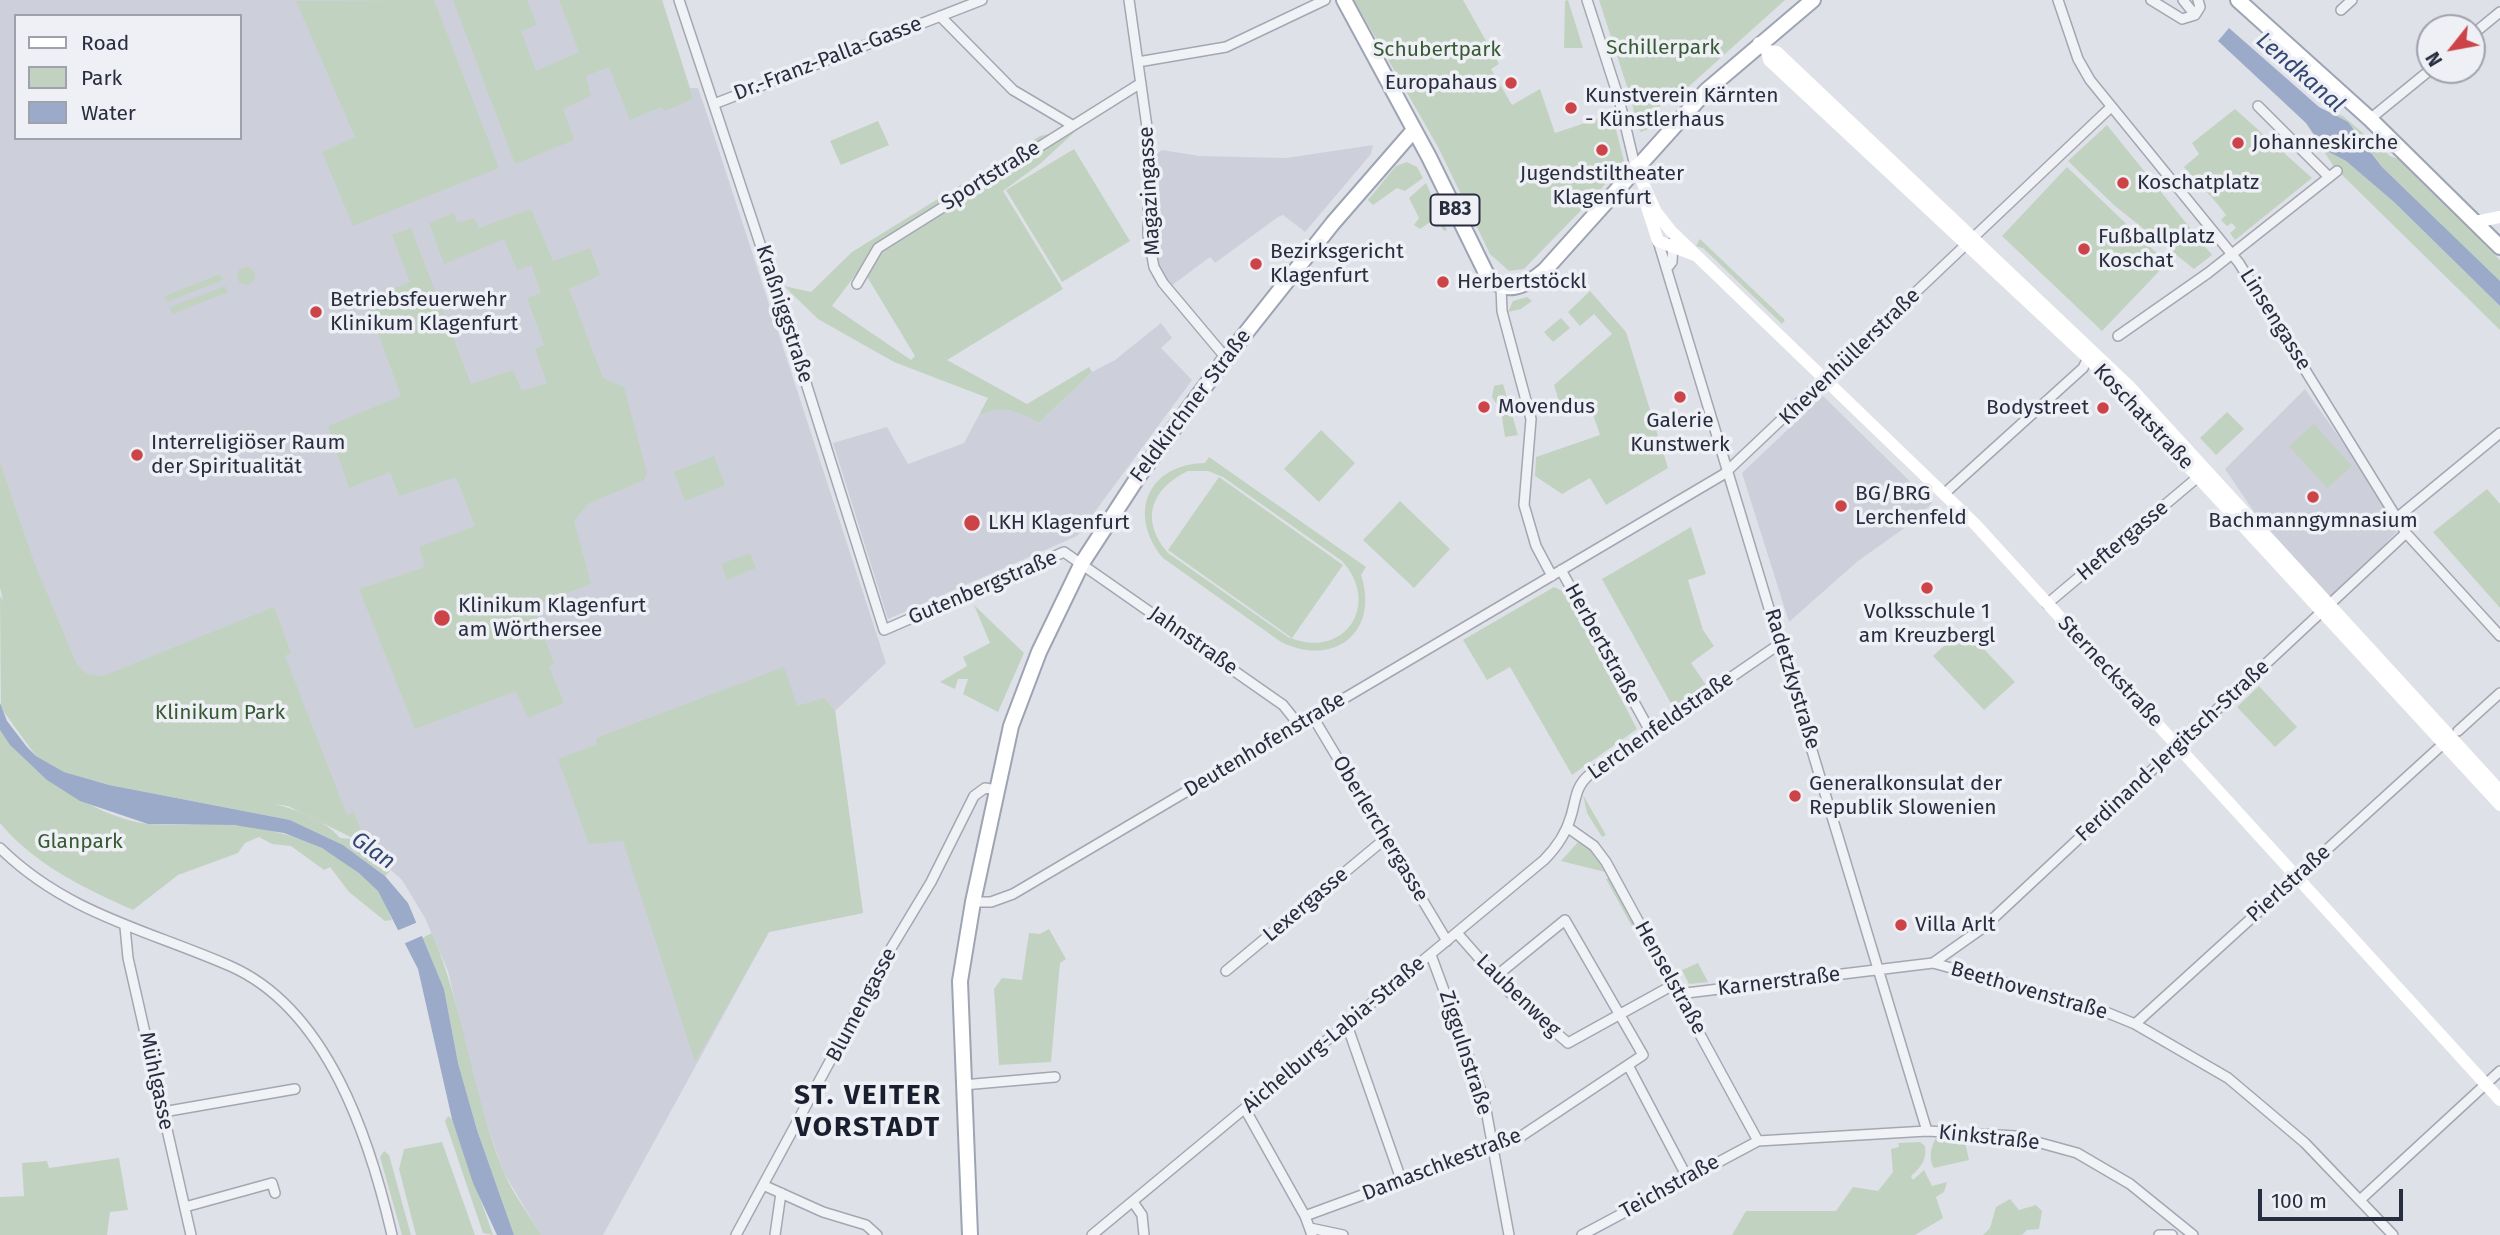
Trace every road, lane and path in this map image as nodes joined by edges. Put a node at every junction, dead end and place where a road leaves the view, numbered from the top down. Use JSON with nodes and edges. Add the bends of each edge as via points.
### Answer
{"nodes":[{"id":1,"x":679,"y":0,"type":"edge"},
{"id":2,"x":982,"y":0,"type":"edge"},
{"id":3,"x":1129,"y":0,"type":"edge"},
{"id":4,"x":1325,"y":0,"type":"edge"},
{"id":5,"x":1344,"y":0,"type":"edge"},
{"id":6,"x":1587,"y":0,"type":"edge"},
{"id":7,"x":1813,"y":0,"type":"edge"},
{"id":8,"x":2058,"y":0,"type":"edge"},
{"id":9,"x":2151,"y":0,"type":"edge"},
{"id":10,"x":2183,"y":0,"type":"edge"},
{"id":11,"x":2198,"y":0,"type":"edge"},
{"id":12,"x":2238,"y":0,"type":"edge"},
{"id":13,"x":2352,"y":0,"type":"edge"},
{"id":14,"x":2341,"y":10,"type":"dead end"},
{"id":15,"x":2500,"y":12,"type":"edge"},
{"id":16,"x":2195,"y":15,"type":"junction"},
{"id":17,"x":940,"y":16,"type":"junction"},
{"id":18,"x":2486,"y":24,"type":"edge"},
{"id":19,"x":1763,"y":47,"type":"junction"},
{"id":20,"x":1138,"y":62,"type":"junction"},
{"id":21,"x":2416,"y":81,"type":"edge"},
{"id":22,"x":1141,"y":83,"type":"junction"},
{"id":23,"x":713,"y":104,"type":"junction"},
{"id":24,"x":2258,"y":106,"type":"dead end"},
{"id":25,"x":2111,"y":107,"type":"junction"},
{"id":26,"x":2370,"y":119,"type":"junction"},
{"id":27,"x":1072,"y":125,"type":"junction"},
{"id":28,"x":1414,"y":130,"type":"junction"},
{"id":29,"x":1635,"y":166,"type":"junction"},
{"id":30,"x":2500,"y":217,"type":"edge"},
{"id":31,"x":2474,"y":222,"type":"junction"},
{"id":32,"x":1671,"y":231,"type":"junction"},
{"id":33,"x":1658,"y":241,"type":"junction"},
{"id":34,"x":1971,"y":242,"type":"junction"},
{"id":35,"x":2500,"y":247,"type":"edge"},
{"id":36,"x":1673,"y":248,"type":"junction"},
{"id":37,"x":2231,"y":254,"type":"junction"},
{"id":38,"x":1704,"y":259,"type":"junction"},
{"id":39,"x":1668,"y":267,"type":"junction"},
{"id":40,"x":857,"y":285,"type":"dead end"},
{"id":41,"x":1501,"y":287,"type":"junction"},
{"id":42,"x":2118,"y":336,"type":"dead end"},
{"id":43,"x":1226,"y":358,"type":"junction"},
{"id":44,"x":2086,"y":363,"type":"junction"},
{"id":45,"x":1827,"y":379,"type":"junction"},
{"id":46,"x":2148,"y":415,"type":"junction"},
{"id":47,"x":2500,"y":433,"type":"edge"},
{"id":48,"x":1729,"y":470,"type":"junction"},
{"id":49,"x":2198,"y":477,"type":"junction"},
{"id":50,"x":1945,"y":493,"type":"junction"},
{"id":51,"x":2398,"y":517,"type":"junction"},
{"id":52,"x":2406,"y":533,"type":"junction"},
{"id":53,"x":1082,"y":563,"type":"junction"},
{"id":54,"x":1557,"y":573,"type":"junction"},
{"id":55,"x":2047,"y":604,"type":"junction"},
{"id":56,"x":2326,"y":608,"type":"junction"},
{"id":57,"x":884,"y":630,"type":"joint"},
{"id":58,"x":2500,"y":636,"type":"edge"},
{"id":59,"x":1781,"y":643,"type":"junction"},
{"id":60,"x":2500,"y":693,"type":"edge"},
{"id":61,"x":1313,"y":716,"type":"junction"},
{"id":62,"x":1299,"y":725,"type":"junction"},
{"id":63,"x":1650,"y":731,"type":"junction"},
{"id":64,"x":2458,"y":731,"type":"dead end"},
{"id":65,"x":2443,"y":744,"type":"junction"},
{"id":66,"x":2179,"y":746,"type":"junction"},
{"id":67,"x":997,"y":790,"type":"junction"},
{"id":68,"x":2500,"y":791,"type":"edge"},
{"id":69,"x":2500,"y":805,"type":"edge"},
{"id":70,"x":1567,"y":828,"type":"junction"},
{"id":71,"x":1386,"y":838,"type":"junction"},
{"id":72,"x":0,"y":848,"type":"edge"},
{"id":73,"x":2297,"y":877,"type":"junction"},
{"id":74,"x":973,"y":902,"type":"junction"},
{"id":75,"x":125,"y":927,"type":"junction"},
{"id":76,"x":1457,"y":933,"type":"junction"},
{"id":77,"x":1447,"y":942,"type":"junction"},
{"id":78,"x":1431,"y":955,"type":"junction"},
{"id":79,"x":1933,"y":963,"type":"junction"},
{"id":80,"x":1880,"y":970,"type":"junction"},
{"id":81,"x":1226,"y":971,"type":"dead end"},
{"id":82,"x":1495,"y":977,"type":"junction"},
{"id":83,"x":1676,"y":990,"type":"junction"},
{"id":84,"x":1622,"y":1014,"type":"junction"},
{"id":85,"x":2135,"y":1024,"type":"junction"},
{"id":86,"x":1347,"y":1026,"type":"junction"},
{"id":87,"x":1629,"y":1067,"type":"junction"},
{"id":88,"x":2500,"y":1071,"type":"edge"},
{"id":89,"x":1055,"y":1077,"type":"dead end"},
{"id":90,"x":2486,"y":1084,"type":"junction"},
{"id":91,"x":963,"y":1085,"type":"junction"},
{"id":92,"x":295,"y":1089,"type":"dead end"},
{"id":93,"x":2500,"y":1100,"type":"edge"},
{"id":94,"x":1245,"y":1109,"type":"junction"},
{"id":95,"x":163,"y":1112,"type":"junction"},
{"id":96,"x":1927,"y":1131,"type":"junction"},
{"id":97,"x":1758,"y":1141,"type":"junction"},
{"id":98,"x":1493,"y":1148,"type":"junction"},
{"id":99,"x":1686,"y":1177,"type":"junction"},
{"id":100,"x":1402,"y":1182,"type":"junction"},
{"id":101,"x":764,"y":1185,"type":"junction"},
{"id":102,"x":781,"y":1192,"type":"junction"},
{"id":103,"x":275,"y":1193,"type":"dead end"},
{"id":104,"x":2360,"y":1199,"type":"junction"},
{"id":105,"x":1133,"y":1202,"type":"junction"},
{"id":106,"x":184,"y":1207,"type":"junction"},
{"id":107,"x":1305,"y":1216,"type":"junction"},
{"id":108,"x":1311,"y":1231,"type":"edge"},
{"id":109,"x":191,"y":1235,"type":"edge"},
{"id":110,"x":392,"y":1235,"type":"edge"},
{"id":111,"x":736,"y":1235,"type":"edge"},
{"id":112,"x":775,"y":1235,"type":"edge"},
{"id":113,"x":877,"y":1235,"type":"edge"},
{"id":114,"x":970,"y":1235,"type":"edge"},
{"id":115,"x":1092,"y":1235,"type":"edge"},
{"id":116,"x":1144,"y":1235,"type":"edge"},
{"id":117,"x":1343,"y":1235,"type":"edge"},
{"id":118,"x":1509,"y":1235,"type":"edge"},
{"id":119,"x":1582,"y":1235,"type":"edge"},
{"id":120,"x":2159,"y":1235,"type":"edge"},
{"id":121,"x":2172,"y":1235,"type":"edge"},
{"id":122,"x":2193,"y":1235,"type":"edge"},
{"id":123,"x":2393,"y":1235,"type":"edge"}],
"edges":[{"from":1,"to":23,"type":"street","name":"Kraßniggstraße"},
{"from":2,"to":17,"type":"street","name":"Dr.-Franz-Palla-Gasse"},
{"from":3,"to":20,"type":"street","name":"Magazingasse"},
{"from":4,"to":20,"type":"street","via":[[1226,47]]},
{"from":5,"to":28,"type":"main road"},
{"from":6,"to":29,"type":"street","name":"Radetzkystraße"},
{"from":7,"to":19,"type":"main road"},
{"from":8,"to":25,"type":"street","name":"Linsengasse","via":[[2078,59]]},
{"from":9,"to":16,"type":"street","via":[[2182,19]]},
{"from":10,"to":16,"type":"street"},
{"from":11,"to":16,"type":"street"},
{"from":12,"to":26,"type":"main road"},
{"from":13,"to":14,"type":"street"},
{"from":15,"to":18,"type":"street"},
{"from":17,"to":23,"type":"street","name":"Dr.-Franz-Palla-Gasse"},
{"from":17,"to":27,"type":"street","via":[[1013,90]]},
{"from":19,"to":29,"type":"main road","via":[[1725,72]]},
{"from":19,"to":34,"type":"main road","name":"Koschatstraße","via":[[1777,52]]},
{"from":20,"to":22,"type":"street","name":"Magazingasse"},
{"from":21,"to":26,"type":"street"},
{"from":22,"to":27,"type":"street","name":"Sportstraße"},
{"from":22,"to":43,"type":"street","name":"Magazingasse","via":[[1148,134],[1148,235],[1154,267]]},
{"from":23,"to":57,"type":"street","name":"Kraßniggstraße"},
{"from":24,"to":37,"type":"street","via":[[2333,174]]},
{"from":25,"to":34,"type":"street","name":"Khevenhüllerstraße"},
{"from":25,"to":37,"type":"street","name":"Linsengasse"},
{"from":26,"to":31,"type":"main road"},
{"from":27,"to":40,"type":"street","name":"Sportstraße","via":[[878,248]]},
{"from":28,"to":41,"type":"main road","number":"B83","via":[[1478,259]]},
{"from":28,"to":43,"type":"main road","name":"Feldkirchner Straße"},
{"from":29,"to":32,"type":"main road","name":"Sterneckstraße","via":[[1656,212]]},
{"from":29,"to":33,"type":"main road","name":"Radetzkystraße"},
{"from":29,"to":41,"type":"main road","via":[[1539,275],[1523,286]]},
{"from":30,"to":31,"type":"main road"},
{"from":31,"to":35,"type":"main road"},
{"from":32,"to":36,"type":"street"},
{"from":32,"to":38,"type":"main road","name":"Sterneckstraße"},
{"from":33,"to":36,"type":"main road","name":"Sterneckstraße"},
{"from":33,"to":39,"type":"street","name":"Radetzkystraße"},
{"from":34,"to":44,"type":"main road","name":"Koschatstraße"},
{"from":34,"to":45,"type":"street","name":"Khevenhüllerstraße"},
{"from":34,"to":46,"type":"main road","name":"Koschatstraße"},
{"from":36,"to":38,"type":"main road","name":"Sterneckstraße"},
{"from":36,"to":39,"type":"street"},
{"from":37,"to":42,"type":"street"},
{"from":37,"to":51,"type":"street","name":"Linsengasse"},
{"from":38,"to":45,"type":"main road","name":"Sterneckstraße"},
{"from":39,"to":48,"type":"street","name":"Radetzkystraße"},
{"from":41,"to":54,"type":"street","name":"Herbertstraße","via":[[1502,311],[1531,419],[1524,505],[1536,546]]},
{"from":43,"to":53,"type":"main road","name":"Feldkirchner Straße"},
{"from":44,"to":46,"type":"main road","name":"Koschatstraße"},
{"from":44,"to":50,"type":"street"},
{"from":45,"to":48,"type":"street","name":"Khevenhüllerstraße"},
{"from":45,"to":50,"type":"main road","name":"Sterneckstraße"},
{"from":46,"to":49,"type":"main road","name":"Koschatstraße"},
{"from":46,"to":56,"type":"main road","name":"Koschatstraße"},
{"from":47,"to":51,"type":"street"},
{"from":48,"to":54,"type":"street","name":"Khevenhüllerstraße"},
{"from":48,"to":59,"type":"street","name":"Radetzkystraße"},
{"from":49,"to":55,"type":"street","name":"Heftergasse"},
{"from":49,"to":56,"type":"main road","name":"Koschatstraße"},
{"from":50,"to":55,"type":"main road","name":"Sterneckstraße"},
{"from":51,"to":52,"type":"street","name":"Linsengasse"},
{"from":52,"to":56,"type":"street","name":"Ferdinand-Jergitsch-Straße"},
{"from":52,"to":58,"type":"street","name":"Linsengasse"},
{"from":53,"to":57,"type":"street","name":"Gutenbergstraße","via":[[1069,554],[1057,553]]},
{"from":53,"to":62,"type":"street","name":"Jahnstraße","via":[[1283,705]]},
{"from":53,"to":67,"type":"main road","name":"Feldkirchner Straße","via":[[1023,690]]},
{"from":54,"to":61,"type":"street","name":"Deutenhofenstraße"},
{"from":54,"to":63,"type":"street","name":"Herbertstraße"},
{"from":55,"to":66,"type":"main road","name":"Sterneckstraße"},
{"from":56,"to":65,"type":"main road","name":"Koschatstraße"},
{"from":56,"to":66,"type":"street","name":"Ferdinand-Jergitsch-Straße"},
{"from":56,"to":68,"type":"main road","name":"Koschatstraße"},
{"from":59,"to":63,"type":"street","name":"Lerchenfeldstraße"},
{"from":59,"to":80,"type":"street","name":"Radetzkystraße"},
{"from":60,"to":64,"type":"street"},
{"from":61,"to":62,"type":"street","name":"Deutenhofenstraße"},
{"from":61,"to":71,"type":"street","name":"Oberlerchergasse"},
{"from":62,"to":74,"type":"street","name":"Deutenhofenstraße","via":[[1013,894],[991,902]]},
{"from":63,"to":70,"type":"street","name":"Lerchenfeldstraße","via":[[1584,779]]},
{"from":65,"to":69,"type":"main road","name":"Koschatstraße"},
{"from":65,"to":73,"type":"street","name":"Pierlstraße"},
{"from":66,"to":73,"type":"main road","name":"Sterneckstraße"},
{"from":66,"to":79,"type":"street","name":"Ferdinand-Jergitsch-Straße","via":[[1984,927]]},
{"from":67,"to":74,"type":"main road","name":"Feldkirchner Straße"},
{"from":67,"to":101,"type":"street","name":"Blumengasse","via":[[985,788],[974,796],[932,882],[890,950]]},
{"from":70,"to":76,"type":"street","name":"Aichelburg-Labia-Straße","via":[[1544,860]]},
{"from":70,"to":83,"type":"street","name":"Henselstraße","via":[[1594,846],[1606,862]]},
{"from":71,"to":77,"type":"street","name":"Oberlerchergasse"},
{"from":71,"to":81,"type":"street","name":"Lexergasse"},
{"from":72,"to":75,"type":"street","via":[[76,904]]},
{"from":73,"to":85,"type":"street","name":"Pierlstraße"},
{"from":73,"to":90,"type":"main road","name":"Sterneckstraße"},
{"from":74,"to":91,"type":"main road","name":"Feldkirchner Straße","via":[[960,981]]},
{"from":75,"to":95,"type":"street","name":"Mühlgasse"},
{"from":75,"to":110,"type":"street","via":[[232,967],[296,1016],[320,1048],[366,1138]]},
{"from":76,"to":77,"type":"street","name":"Aichelburg-Labia-Straße"},
{"from":76,"to":82,"type":"street","name":"Laubenweg"},
{"from":77,"to":78,"type":"street","name":"Aichelburg-Labia-Straße"},
{"from":78,"to":86,"type":"street","name":"Aichelburg-Labia-Straße"},
{"from":78,"to":98,"type":"street","name":"Ziggulnstraße","via":[[1484,1098]]},
{"from":79,"to":80,"type":"street","name":"Beethovenstraße"},
{"from":79,"to":85,"type":"street","name":"Beethovenstraße","via":[[2067,999]]},
{"from":80,"to":83,"type":"street","name":"Karnerstraße"},
{"from":80,"to":96,"type":"street","name":"Radetzkystraße"},
{"from":82,"to":84,"type":"street","name":"Laubenweg","via":[[1568,1043]]},
{"from":82,"to":84,"type":"street","via":[[1565,920]]},
{"from":83,"to":84,"type":"street","name":"Laubenweg"},
{"from":83,"to":97,"type":"street","name":"Henselstraße"},
{"from":84,"to":87,"type":"street","name":"Damaschkestraße","via":[[1643,1055]]},
{"from":85,"to":104,"type":"street","name":"Beethovenstraße","via":[[2228,1078],[2268,1109]]},
{"from":86,"to":94,"type":"street","name":"Aichelburg-Labia-Straße"},
{"from":86,"to":100,"type":"street"},
{"from":87,"to":98,"type":"street","name":"Damaschkestraße","via":[[1550,1119]]},
{"from":87,"to":99,"type":"street"},
{"from":88,"to":90,"type":"street"},
{"from":89,"to":91,"type":"street"},
{"from":90,"to":93,"type":"main road","name":"Sterneckstraße"},
{"from":90,"to":104,"type":"street"},
{"from":91,"to":114,"type":"main road","name":"Feldkirchner Straße"},
{"from":92,"to":95,"type":"street"},
{"from":94,"to":105,"type":"street","name":"Aichelburg-Labia-Straße"},
{"from":94,"to":107,"type":"street"},
{"from":95,"to":106,"type":"street","name":"Mühlgasse"},
{"from":96,"to":97,"type":"street","name":"Kinkstraße"},
{"from":96,"to":122,"type":"street","name":"Kinkstraße","via":[[2015,1136],[2077,1153],[2130,1184]]},
{"from":97,"to":99,"type":"street","name":"Teichstraße"},
{"from":98,"to":100,"type":"street","name":"Damaschkestraße"},
{"from":98,"to":118,"type":"street","name":"Ziggulnstraße"},
{"from":99,"to":119,"type":"street","name":"Teichstraße"},
{"from":100,"to":107,"type":"street","name":"Damaschkestraße"},
{"from":101,"to":102,"type":"street"},
{"from":101,"to":111,"type":"street","name":"Blumengasse"},
{"from":102,"to":112,"type":"street"},
{"from":102,"to":113,"type":"street","via":[[871,1227]]},
{"from":103,"to":106,"type":"street","via":[[272,1183]]},
{"from":104,"to":123,"type":"street","name":"Beethovenstraße"},
{"from":105,"to":115,"type":"street","name":"Aichelburg-Labia-Straße"},
{"from":105,"to":116,"type":"street","via":[[1142,1215]]},
{"from":106,"to":109,"type":"street","name":"Mühlgasse"},
{"from":107,"to":108,"type":"street"},
{"from":108,"to":117,"type":"street"},
{"from":120,"to":121,"type":"street"}]}
